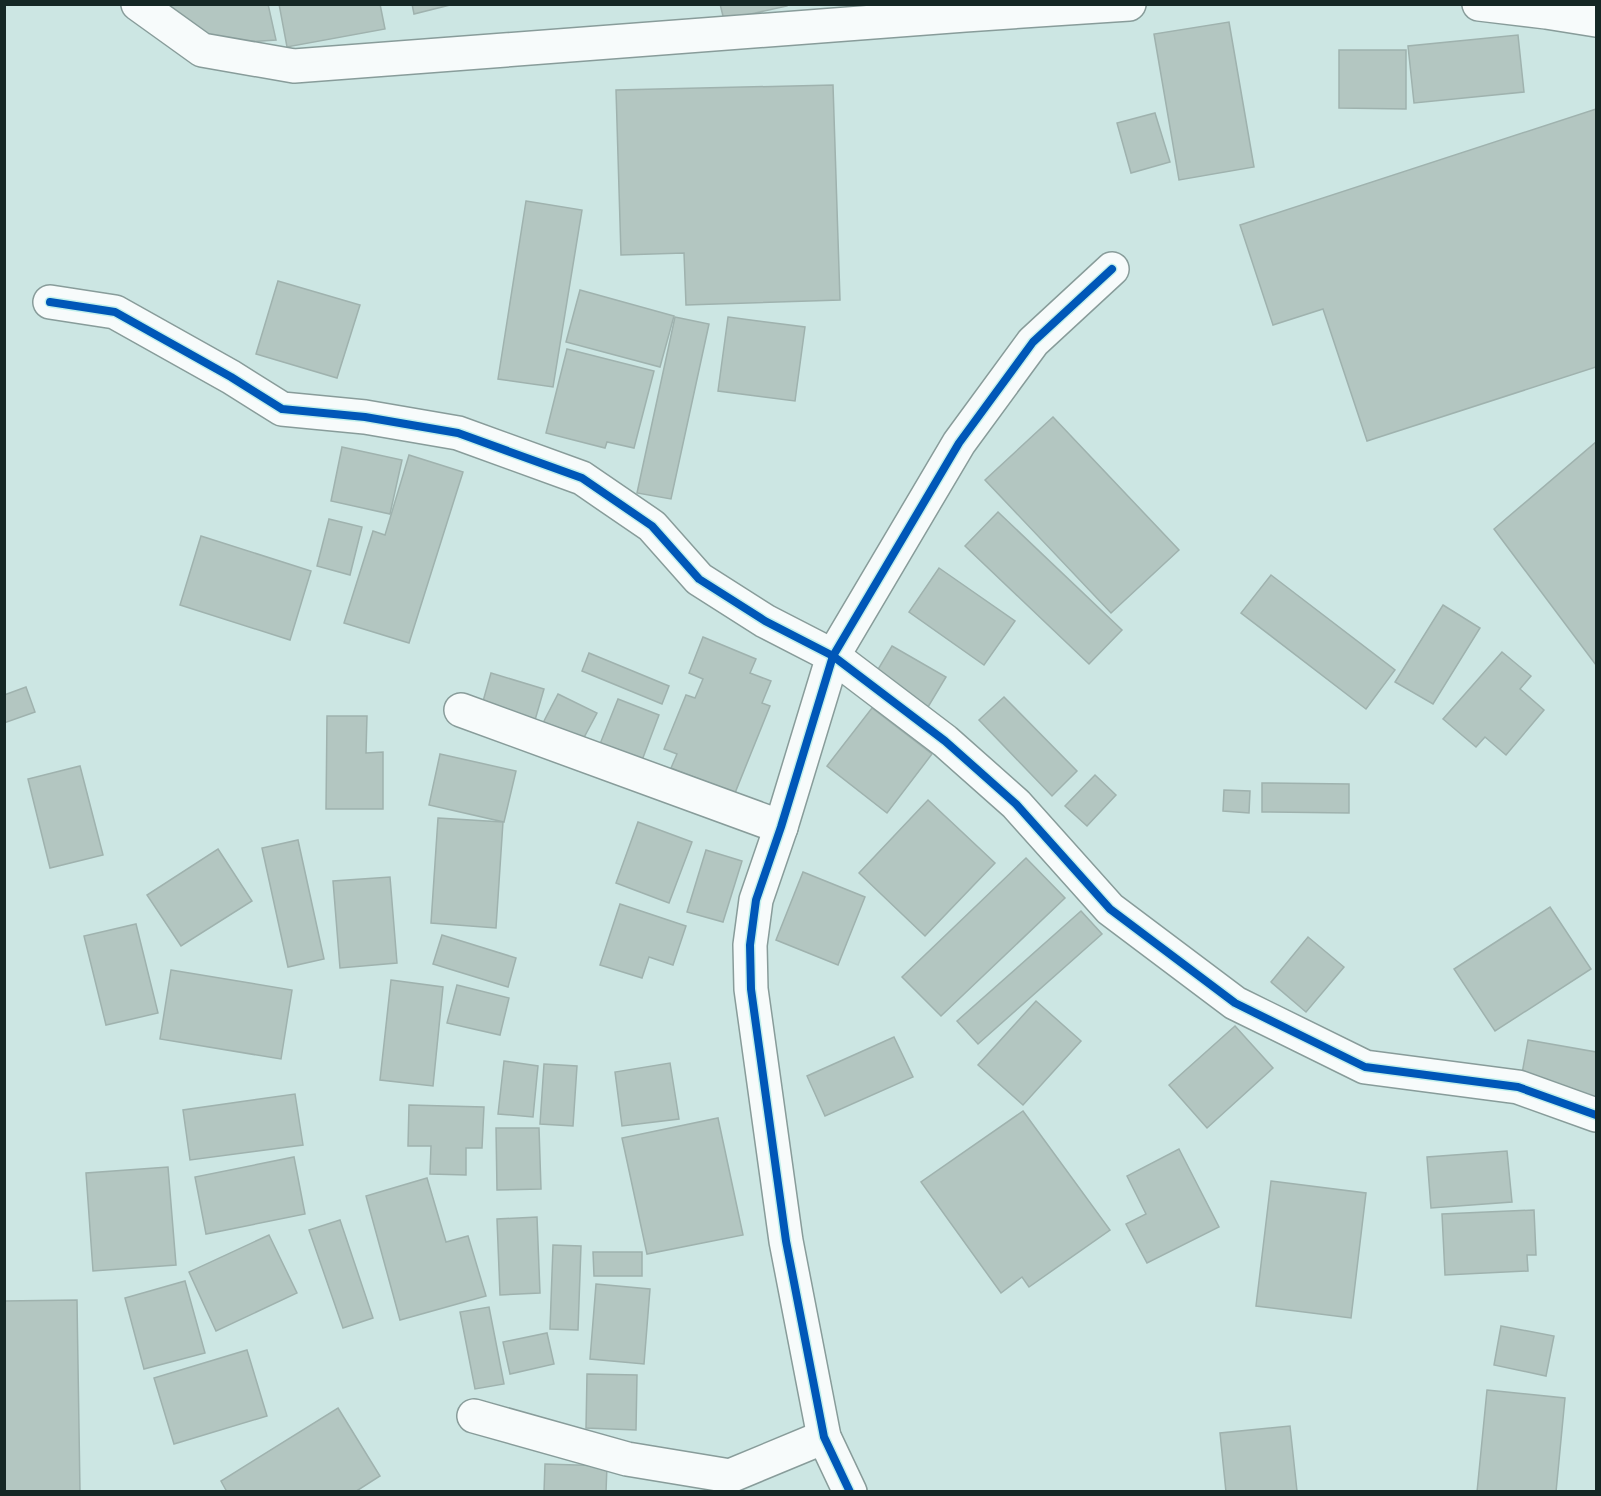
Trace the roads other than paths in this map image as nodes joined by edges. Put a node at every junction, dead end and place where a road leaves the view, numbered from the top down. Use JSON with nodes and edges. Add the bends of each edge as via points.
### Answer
{"nodes":[{"id":1,"x":138,"y":4,"type":"edge"},
{"id":2,"x":1129,"y":4,"type":"edge"},
{"id":3,"x":1479,"y":4,"type":"edge"},
{"id":4,"x":1596,"y":20,"type":"edge"},
{"id":5,"x":1112,"y":269,"type":"dead end"},
{"id":6,"x":50,"y":302,"type":"dead end"},
{"id":7,"x":834,"y":656,"type":"junction"},
{"id":8,"x":461,"y":710,"type":"dead end"},
{"id":9,"x":781,"y":827,"type":"junction"},
{"id":10,"x":1596,"y":1115,"type":"edge"},
{"id":11,"x":474,"y":1416,"type":"dead end"},
{"id":12,"x":824,"y":1437,"type":"junction"},
{"id":13,"x":850,"y":1491,"type":"edge"}],
"edges":[{"from":1,"to":2,"type":"street","via":[[202,50],[294,66]]},
{"from":3,"to":4,"type":"street"},
{"from":5,"to":7,"type":"street","via":[[1033,342],[959,443]]},
{"from":6,"to":7,"type":"street","via":[[115,312],[282,409],[365,417],[458,433],[582,478],[652,526],[699,579],[765,621]]},
{"from":7,"to":9,"type":"street"},
{"from":7,"to":10,"type":"street","via":[[945,741],[1016,804],[1110,909],[1235,1003],[1365,1067],[1518,1087]]},
{"from":8,"to":9,"type":"street"},
{"from":9,"to":12,"type":"street","via":[[756,900],[750,945],[751,988],[786,1240]]},
{"from":11,"to":12,"type":"street","via":[[627,1459],[730,1476]]},
{"from":12,"to":13,"type":"street"}]}
